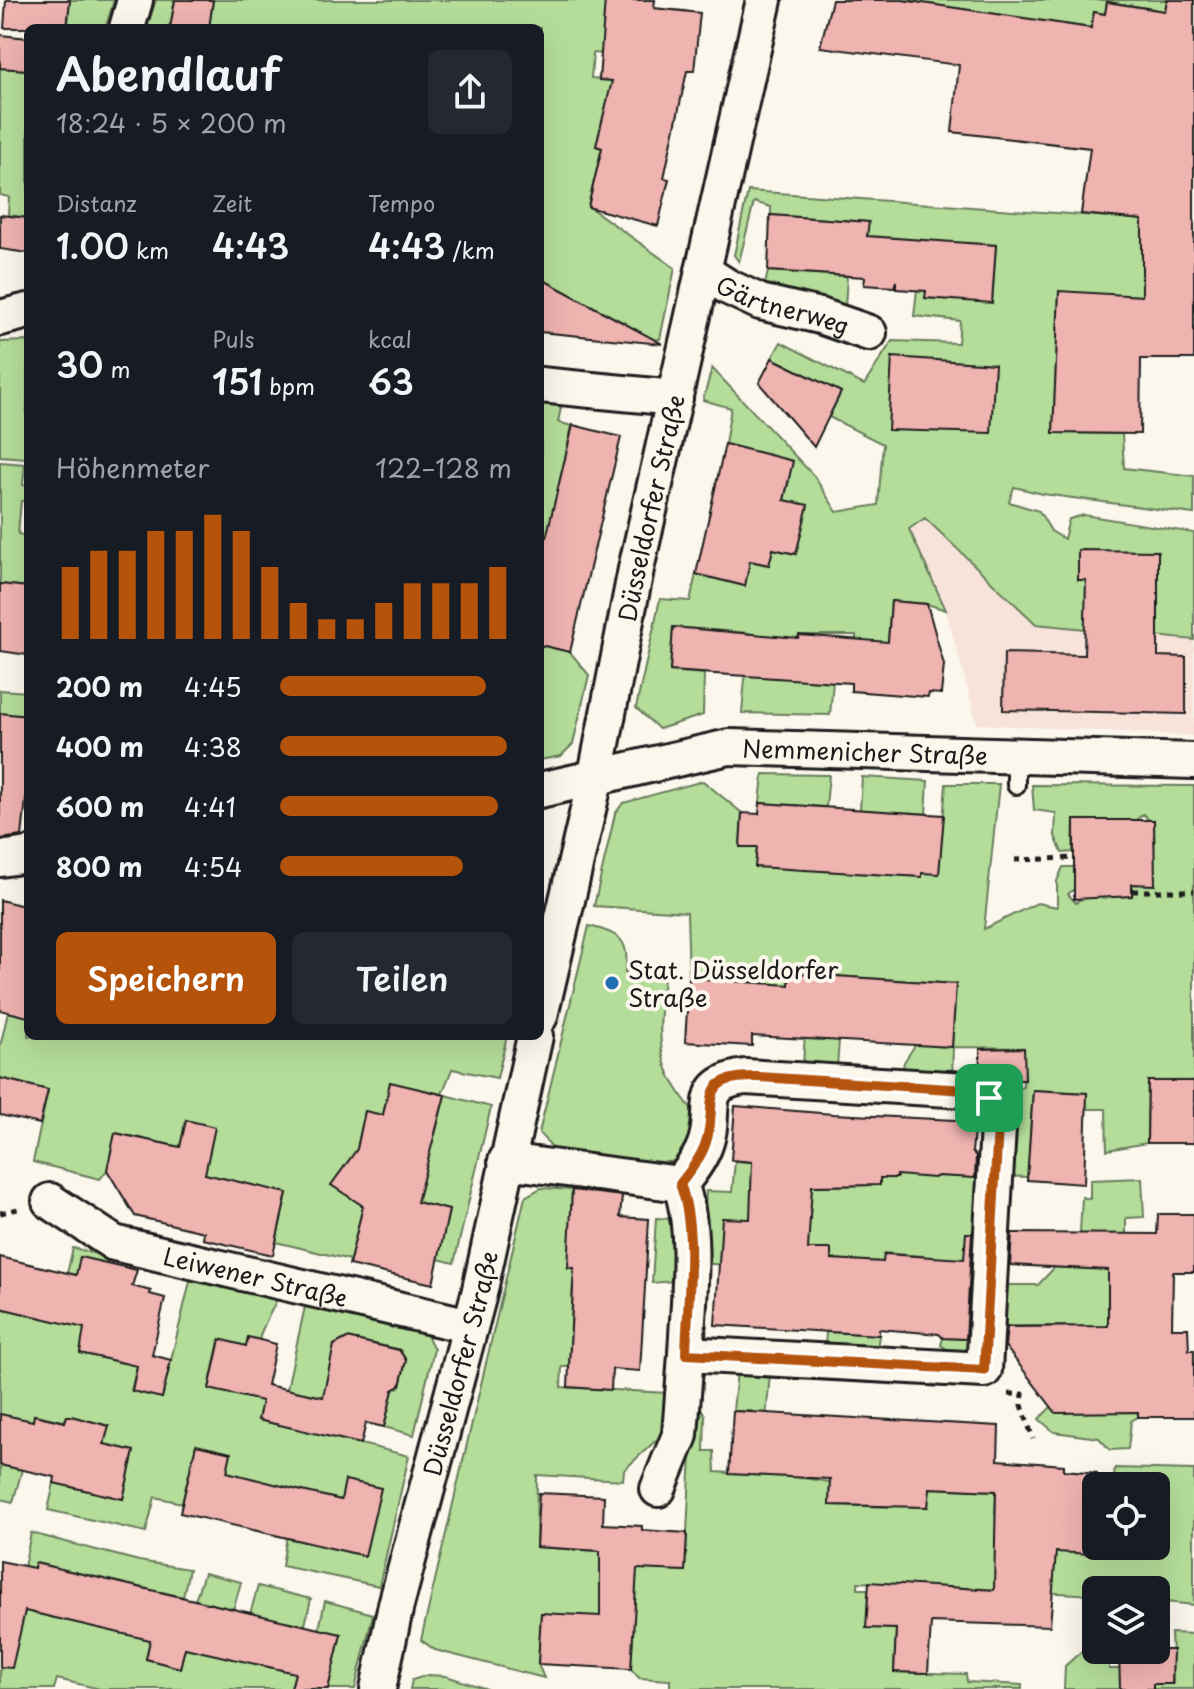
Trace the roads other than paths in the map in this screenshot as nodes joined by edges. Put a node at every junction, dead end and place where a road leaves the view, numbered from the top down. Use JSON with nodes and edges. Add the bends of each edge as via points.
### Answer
{"nodes":[{"id":1,"x":135,"y":0,"type":"edge"},
{"id":2,"x":764,"y":0,"type":"edge"},
{"id":3,"x":128,"y":24,"type":"edge"},
{"id":4,"x":703,"y":271,"type":"junction"},
{"id":5,"x":24,"y":312,"type":"edge"},
{"id":6,"x":0,"y":318,"type":"edge"},
{"id":7,"x":869,"y":333,"type":"dead end"},
{"id":8,"x":544,"y":385,"type":"edge"},
{"id":9,"x":675,"y":398,"type":"junction"},
{"id":10,"x":1194,"y":761,"type":"edge"},
{"id":11,"x":595,"y":780,"type":"junction"},
{"id":12,"x":544,"y":789,"type":"edge"},
{"id":13,"x":24,"y":856,"type":"edge"},
{"id":14,"x":0,"y":859,"type":"edge"},
{"id":15,"x":544,"y":999,"type":"edge"},
{"id":16,"x":534,"y":1040,"type":"edge"},
{"id":17,"x":506,"y":1161,"type":"junction"},
{"id":18,"x":680,"y":1184,"type":"junction"},
{"id":19,"x":50,"y":1201,"type":"dead end"},
{"id":20,"x":470,"y":1326,"type":"junction"},
{"id":21,"x":686,"y":1354,"type":"junction"},
{"id":22,"x":658,"y":1489,"type":"dead end"},
{"id":23,"x":378,"y":1689,"type":"edge"}],
"edges":[{"from":1,"to":3,"type":"street"},
{"from":2,"to":4,"type":"street","name":"Düsseldorfer Straße"},
{"from":4,"to":7,"type":"street","name":"Gärtnerweg","via":[[760,302]]},
{"from":4,"to":9,"type":"street","name":"Düsseldorfer Straße"},
{"from":5,"to":6,"type":"street"},
{"from":8,"to":9,"type":"street"},
{"from":9,"to":11,"type":"street","name":"Düsseldorfer Straße"},
{"from":10,"to":11,"type":"street","name":"Nemmenicher Straße","via":[[1016,770],[729,747]]},
{"from":11,"to":12,"type":"street","name":"Nemmenicher Straße"},
{"from":11,"to":15,"type":"street","name":"Düsseldorfer Straße"},
{"from":13,"to":14,"type":"street"},
{"from":16,"to":17,"type":"street","name":"Düsseldorfer Straße"},
{"from":17,"to":18,"type":"street"},
{"from":17,"to":20,"type":"street","name":"Düsseldorfer Straße"},
{"from":18,"to":21,"type":"street","via":[[689,1233]]},
{"from":18,"to":21,"type":"street","via":[[706,1144],[711,1096],[735,1078],[966,1090],[984,1094],[996,1107],[984,1370]]},
{"from":19,"to":20,"type":"street","name":"Leiwener Straße","via":[[114,1243]]},
{"from":20,"to":23,"type":"street","name":"Düsseldorfer Straße"},
{"from":21,"to":22,"type":"street","via":[[680,1435]]}]}
